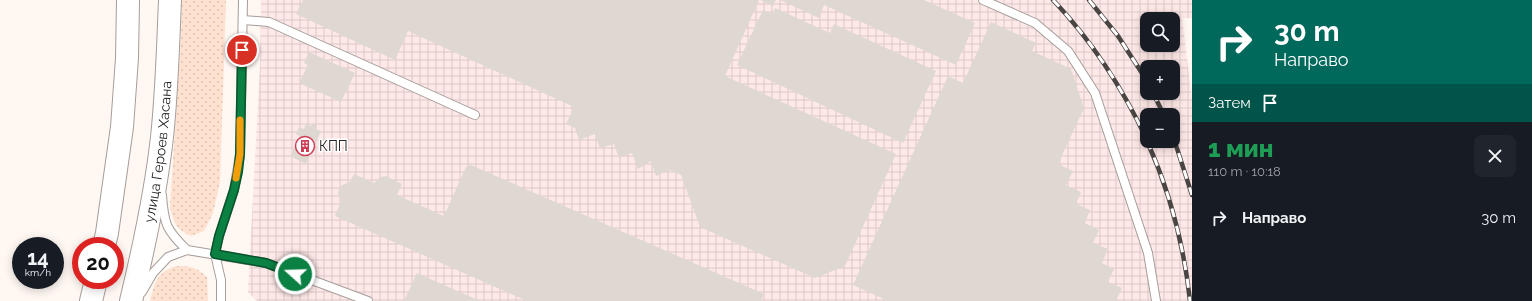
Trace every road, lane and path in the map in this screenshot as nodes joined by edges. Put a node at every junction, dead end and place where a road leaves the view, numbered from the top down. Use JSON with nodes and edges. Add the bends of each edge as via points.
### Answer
{"nodes":[{"id":1,"x":128,"y":0,"type":"edge"},
{"id":2,"x":170,"y":0,"type":"edge"},
{"id":3,"x":243,"y":0,"type":"edge"},
{"id":4,"x":983,"y":0,"type":"edge"},
{"id":5,"x":243,"y":20,"type":"junction"},
{"id":6,"x":475,"y":115,"type":"dead end"},
{"id":7,"x":162,"y":137,"type":"junction"},
{"id":8,"x":106,"y":237,"type":"edge"},
{"id":9,"x":187,"y":250,"type":"junction"},
{"id":10,"x":215,"y":254,"type":"junction"},
{"id":11,"x":94,"y":289,"type":"edge"},
{"id":12,"x":91,"y":301,"type":"edge"},
{"id":13,"x":131,"y":301,"type":"edge"},
{"id":14,"x":137,"y":301,"type":"edge"},
{"id":15,"x":221,"y":301,"type":"edge"},
{"id":16,"x":368,"y":301,"type":"edge"},
{"id":17,"x":1156,"y":301,"type":"edge"}],
"edges":[{"from":1,"to":8,"type":"main road","via":[[122,127]]},
{"from":2,"to":7,"type":"main road","name":"улица Героев Хасана"},
{"from":3,"to":5,"type":"lane"},
{"from":4,"to":17,"type":"lane","via":[[1035,23],[1068,51],[1095,93],[1148,253]]},
{"from":5,"to":6,"type":"lane","via":[[269,22]]},
{"from":5,"to":10,"type":"lane","via":[[240,154],[234,190]]},
{"from":7,"to":9,"type":"lane","via":[[161,185],[164,219],[173,237]]},
{"from":7,"to":13,"type":"main road","name":"улица Героев Хасана","via":[[145,242]]},
{"from":9,"to":10,"type":"lane"},
{"from":9,"to":14,"type":"lane","via":[[168,257],[163,262],[153,273]]},
{"from":10,"to":15,"type":"lane","via":[[221,280]]},
{"from":10,"to":16,"type":"lane","via":[[266,263]]},
{"from":11,"to":12,"type":"main road"}]}
